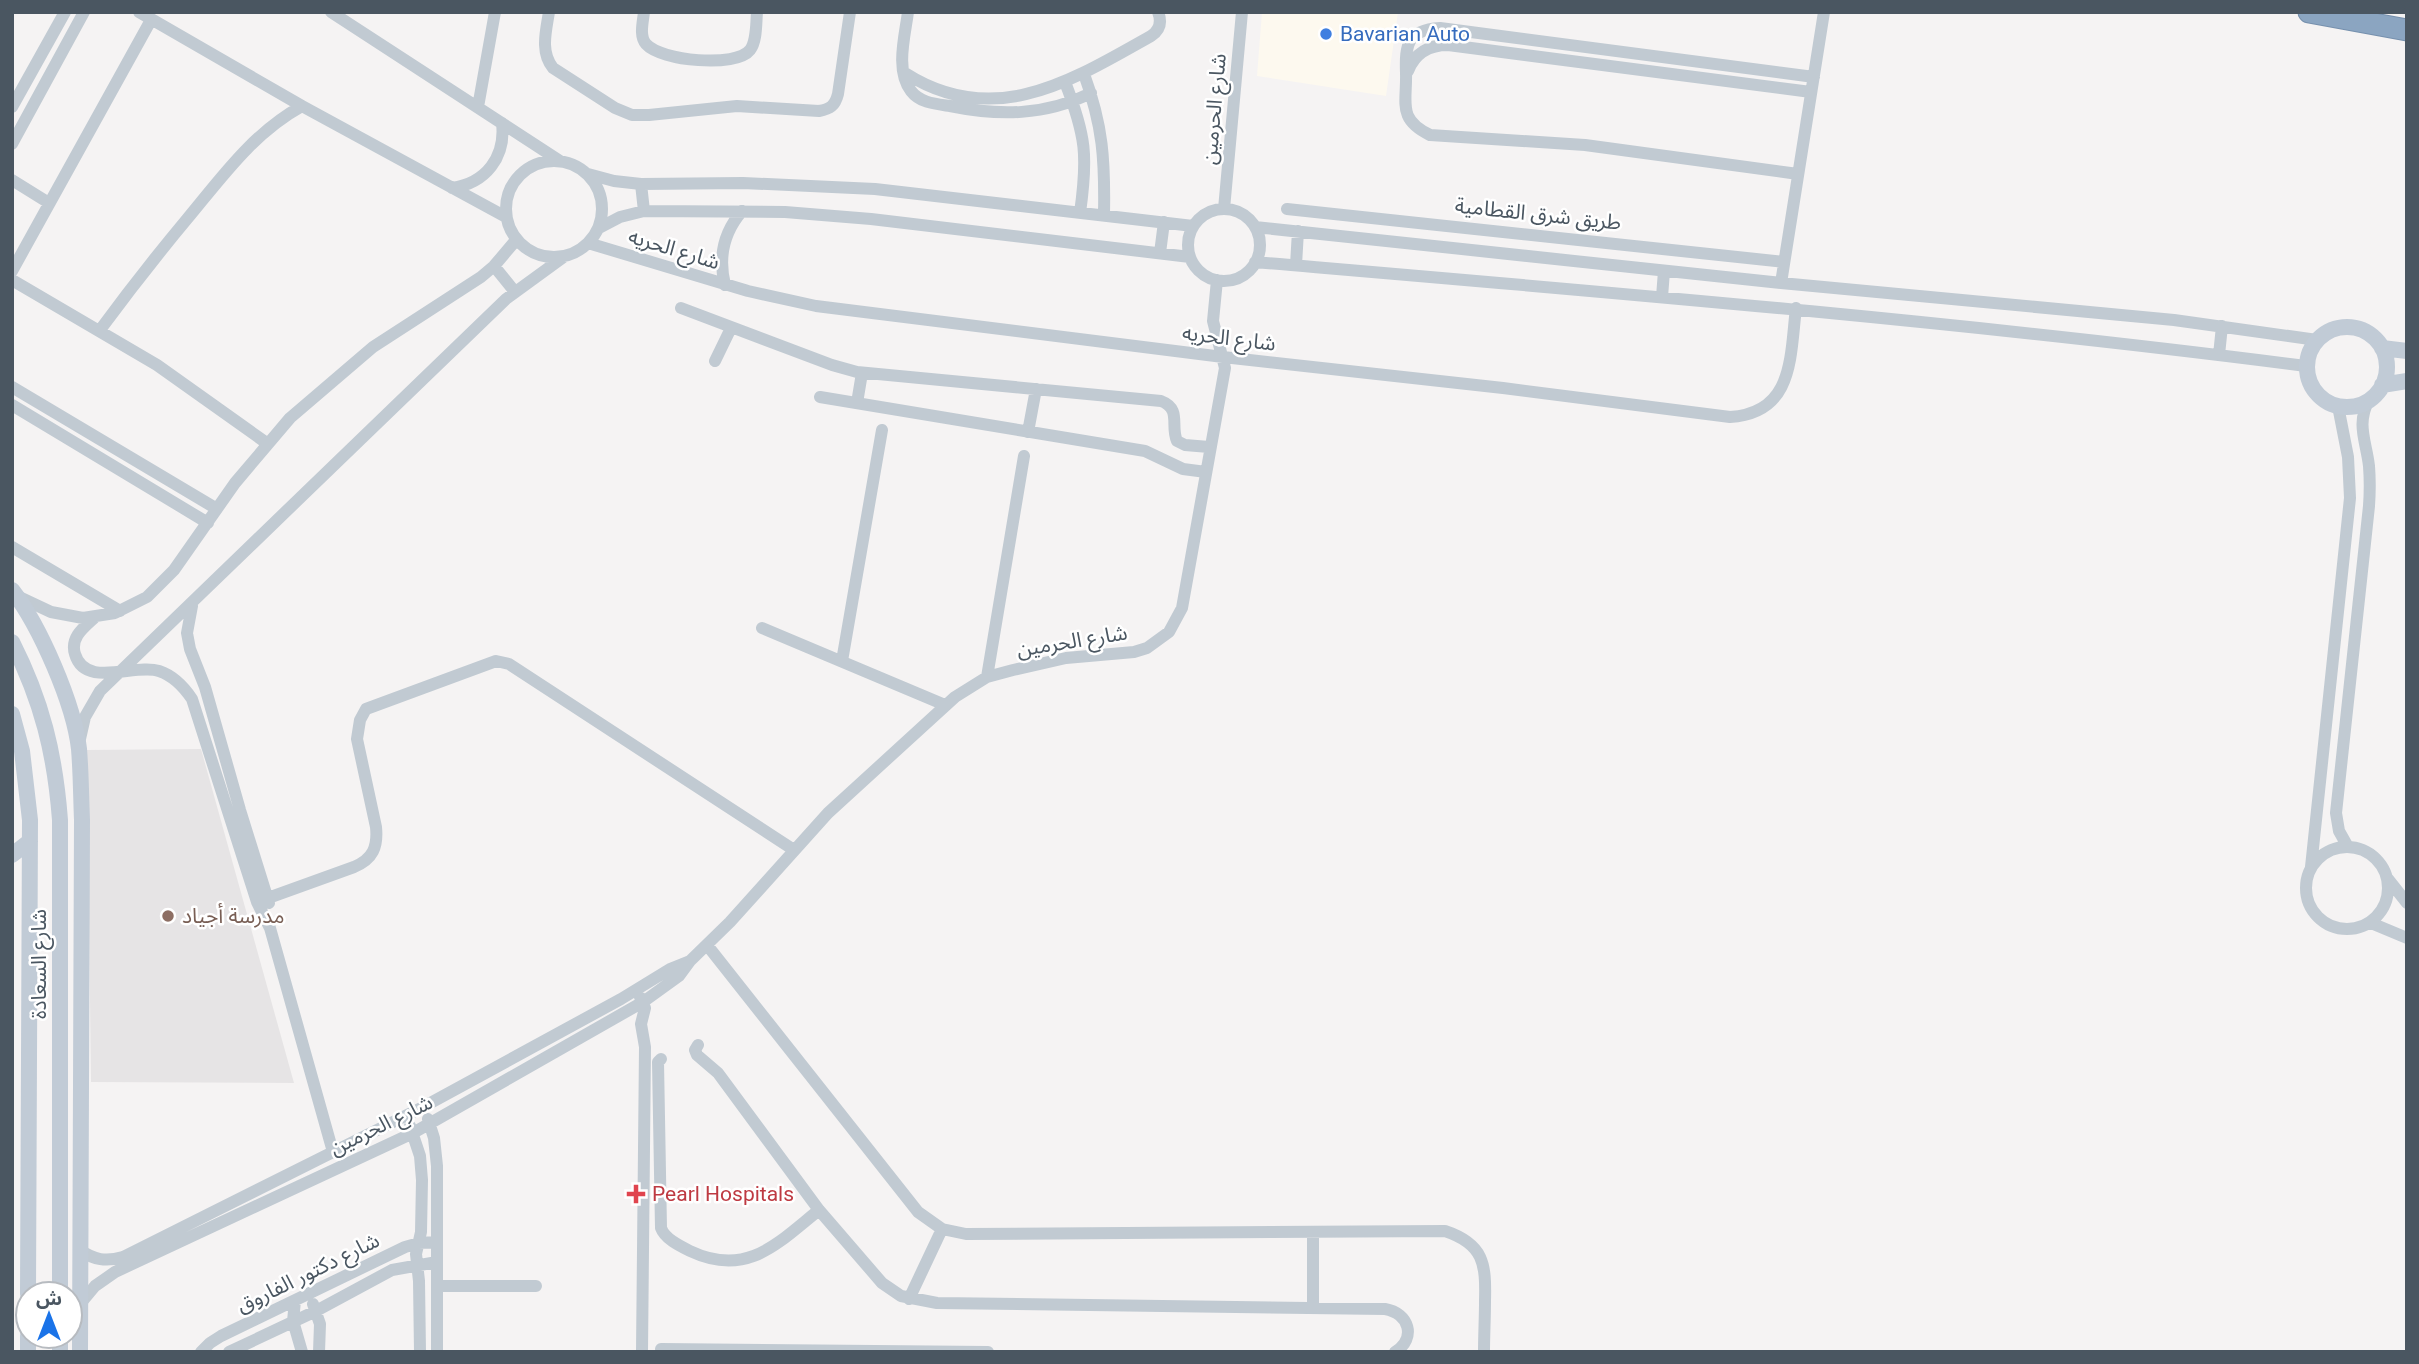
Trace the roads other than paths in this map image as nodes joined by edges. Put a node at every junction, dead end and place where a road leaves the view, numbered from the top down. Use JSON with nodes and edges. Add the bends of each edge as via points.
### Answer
{"nodes":[{"id":1,"x":65,"y":12,"type":"edge"},
{"id":2,"x":84,"y":12,"type":"edge"},
{"id":3,"x":139,"y":12,"type":"edge"},
{"id":4,"x":331,"y":12,"type":"edge"},
{"id":5,"x":495,"y":12,"type":"edge"},
{"id":6,"x":549,"y":12,"type":"edge"},
{"id":7,"x":644,"y":12,"type":"edge"},
{"id":8,"x":757,"y":12,"type":"edge"},
{"id":9,"x":850,"y":12,"type":"edge"},
{"id":10,"x":908,"y":12,"type":"edge"},
{"id":11,"x":1158,"y":12,"type":"edge"},
{"id":12,"x":1242,"y":12,"type":"edge"},
{"id":13,"x":1824,"y":12,"type":"edge"},
{"id":14,"x":2309,"y":12,"type":"edge"},
{"id":15,"x":151,"y":20,"type":"junction"},
{"id":16,"x":2407,"y":30,"type":"edge"},
{"id":17,"x":1466,"y":31,"type":"junction"},
{"id":18,"x":1464,"y":46,"type":"junction"},
{"id":19,"x":1605,"y":49,"type":"junction"},
{"id":20,"x":1603,"y":64,"type":"junction"},
{"id":21,"x":1725,"y":65,"type":"junction"},
{"id":22,"x":905,"y":73,"type":"junction"},
{"id":23,"x":1084,"y":74,"type":"junction"},
{"id":24,"x":1406,"y":75,"type":"junction"},
{"id":25,"x":1814,"y":77,"type":"junction"},
{"id":26,"x":1723,"y":80,"type":"junction"},
{"id":27,"x":1065,"y":82,"type":"junction"},
{"id":28,"x":1811,"y":92,"type":"junction"},
{"id":29,"x":1091,"y":93,"type":"junction"},
{"id":30,"x":980,"y":97,"type":"junction"},
{"id":31,"x":1073,"y":102,"type":"junction"},
{"id":32,"x":302,"y":106,"type":"junction"},
{"id":33,"x":12,"y":107,"type":"edge"},
{"id":34,"x":478,"y":107,"type":"junction"},
{"id":35,"x":978,"y":112,"type":"junction"},
{"id":36,"x":502,"y":123,"type":"junction"},
{"id":37,"x":12,"y":144,"type":"edge"},
{"id":38,"x":561,"y":161,"type":"junction"},
{"id":39,"x":588,"y":174,"type":"junction"},
{"id":40,"x":1798,"y":174,"type":"junction"},
{"id":41,"x":12,"y":180,"type":"edge"},
{"id":42,"x":641,"y":184,"type":"junction"},
{"id":43,"x":452,"y":188,"type":"junction"},
{"id":44,"x":49,"y":203,"type":"junction"},
{"id":45,"x":1224,"y":209,"type":"junction"},
{"id":46,"x":1287,"y":209,"type":"dead end"},
{"id":47,"x":644,"y":211,"type":"junction"},
{"id":48,"x":743,"y":211,"type":"junction"},
{"id":49,"x":1080,"y":213,"type":"junction"},
{"id":50,"x":1104,"y":215,"type":"junction"},
{"id":51,"x":506,"y":217,"type":"junction"},
{"id":52,"x":1164,"y":222,"type":"junction"},
{"id":53,"x":1194,"y":226,"type":"junction"},
{"id":54,"x":1255,"y":227,"type":"junction"},
{"id":55,"x":598,"y":229,"type":"junction"},
{"id":56,"x":1298,"y":231,"type":"junction"},
{"id":57,"x":516,"y":240,"type":"junction"},
{"id":58,"x":589,"y":243,"type":"junction"},
{"id":59,"x":1160,"y":253,"type":"junction"},
{"id":60,"x":565,"y":256,"type":"junction"},
{"id":61,"x":1190,"y":257,"type":"junction"},
{"id":62,"x":1255,"y":262,"type":"junction"},
{"id":63,"x":1784,"y":262,"type":"junction"},
{"id":64,"x":1296,"y":265,"type":"junction"},
{"id":65,"x":494,"y":266,"type":"junction"},
{"id":66,"x":12,"y":271,"type":"edge"},
{"id":67,"x":1664,"y":271,"type":"junction"},
{"id":68,"x":12,"y":280,"type":"edge"},
{"id":69,"x":1217,"y":280,"type":"junction"},
{"id":70,"x":1781,"y":283,"type":"junction"},
{"id":71,"x":724,"y":285,"type":"junction"},
{"id":72,"x":515,"y":292,"type":"junction"},
{"id":73,"x":1662,"y":297,"type":"junction"},
{"id":74,"x":681,"y":308,"type":"dead end"},
{"id":75,"x":1796,"y":308,"type":"junction"},
{"id":76,"x":2222,"y":326,"type":"junction"},
{"id":77,"x":731,"y":328,"type":"junction"},
{"id":78,"x":100,"y":330,"type":"junction"},
{"id":79,"x":2317,"y":340,"type":"junction"},
{"id":80,"x":2382,"y":348,"type":"junction"},
{"id":81,"x":2407,"y":351,"type":"edge"},
{"id":82,"x":2219,"y":355,"type":"junction"},
{"id":83,"x":1223,"y":357,"type":"junction"},
{"id":84,"x":715,"y":361,"type":"dead end"},
{"id":85,"x":2306,"y":366,"type":"junction"},
{"id":86,"x":862,"y":373,"type":"junction"},
{"id":87,"x":2407,"y":381,"type":"edge"},
{"id":88,"x":2382,"y":385,"type":"junction"},
{"id":89,"x":12,"y":387,"type":"edge"},
{"id":90,"x":1036,"y":389,"type":"junction"},
{"id":91,"x":820,"y":397,"type":"dead end"},
{"id":92,"x":2370,"y":400,"type":"junction"},
{"id":93,"x":857,"y":403,"type":"junction"},
{"id":94,"x":12,"y":405,"type":"edge"},
{"id":95,"x":2338,"y":405,"type":"junction"},
{"id":96,"x":882,"y":430,"type":"dead end"},
{"id":97,"x":1028,"y":432,"type":"junction"},
{"id":98,"x":268,"y":444,"type":"junction"},
{"id":99,"x":1209,"y":447,"type":"junction"},
{"id":100,"x":1024,"y":456,"type":"dead end"},
{"id":101,"x":1206,"y":472,"type":"junction"},
{"id":102,"x":218,"y":509,"type":"junction"},
{"id":103,"x":208,"y":523,"type":"junction"},
{"id":104,"x":12,"y":547,"type":"edge"},
{"id":105,"x":14,"y":593,"type":"edge"},
{"id":106,"x":192,"y":604,"type":"junction"},
{"id":107,"x":120,"y":611,"type":"junction"},
{"id":108,"x":94,"y":618,"type":"junction"},
{"id":109,"x":762,"y":628,"type":"dead end"},
{"id":110,"x":12,"y":642,"type":"edge"},
{"id":111,"x":842,"y":662,"type":"junction"},
{"id":112,"x":121,"y":671,"type":"junction"},
{"id":113,"x":987,"y":677,"type":"junction"},
{"id":114,"x":945,"y":705,"type":"junction"},
{"id":115,"x":12,"y":714,"type":"edge"},
{"id":116,"x":79,"y":746,"type":"junction"},
{"id":117,"x":30,"y":841,"type":"junction"},
{"id":118,"x":2348,"y":846,"type":"junction"},
{"id":119,"x":82,"y":848,"type":"junction"},
{"id":120,"x":794,"y":850,"type":"junction"},
{"id":121,"x":12,"y":855,"type":"edge"},
{"id":122,"x":60,"y":864,"type":"junction"},
{"id":123,"x":2311,"y":867,"type":"junction"},
{"id":124,"x":2388,"y":879,"type":"junction"},
{"id":125,"x":263,"y":900,"type":"junction"},
{"id":126,"x":2407,"y":903,"type":"edge"},
{"id":127,"x":2371,"y":923,"type":"junction"},
{"id":128,"x":2407,"y":938,"type":"edge"},
{"id":129,"x":707,"y":945,"type":"junction"},
{"id":130,"x":690,"y":961,"type":"junction"},
{"id":131,"x":636,"y":989,"type":"junction"},
{"id":132,"x":621,"y":999,"type":"junction"},
{"id":133,"x":643,"y":1002,"type":"junction"},
{"id":134,"x":628,"y":1011,"type":"junction"},
{"id":135,"x":641,"y":1024,"type":"junction"},
{"id":136,"x":698,"y":1045,"type":"dead end"},
{"id":137,"x":661,"y":1059,"type":"dead end"},
{"id":138,"x":424,"y":1107,"type":"junction"},
{"id":139,"x":405,"y":1116,"type":"junction"},
{"id":140,"x":80,"y":1124,"type":"junction"},
{"id":141,"x":430,"y":1124,"type":"junction"},
{"id":142,"x":12,"y":1127,"type":"edge"},
{"id":143,"x":413,"y":1133,"type":"junction"},
{"id":144,"x":29,"y":1137,"type":"junction"},
{"id":145,"x":60,"y":1146,"type":"junction"},
{"id":146,"x":333,"y":1152,"type":"junction"},
{"id":147,"x":644,"y":1159,"type":"junction"},
{"id":148,"x":660,"y":1159,"type":"junction"},
{"id":149,"x":645,"y":1179,"type":"junction"},
{"id":150,"x":660,"y":1180,"type":"junction"},
{"id":151,"x":819,"y":1210,"type":"junction"},
{"id":152,"x":942,"y":1229,"type":"junction"},
{"id":153,"x":1313,"y":1233,"type":"junction"},
{"id":154,"x":437,"y":1242,"type":"junction"},
{"id":155,"x":419,"y":1243,"type":"junction"},
{"id":156,"x":80,"y":1250,"type":"junction"},
{"id":157,"x":437,"y":1262,"type":"junction"},
{"id":158,"x":417,"y":1265,"type":"junction"},
{"id":159,"x":29,"y":1280,"type":"edge"},
{"id":160,"x":60,"y":1280,"type":"edge"},
{"id":161,"x":80,"y":1280,"type":"edge"},
{"id":162,"x":437,"y":1286,"type":"junction"},
{"id":163,"x":536,"y":1286,"type":"dead end"},
{"id":164,"x":84,"y":1299,"type":"edge"},
{"id":165,"x":298,"y":1299,"type":"junction"},
{"id":166,"x":909,"y":1299,"type":"junction"},
{"id":167,"x":1313,"y":1308,"type":"junction"},
{"id":168,"x":316,"y":1311,"type":"junction"},
{"id":169,"x":293,"y":1321,"type":"junction"},
{"id":170,"x":661,"y":1349,"type":"dead end"},
{"id":171,"x":774,"y":1350,"type":"edge"},
{"id":172,"x":201,"y":1352,"type":"edge"},
{"id":173,"x":229,"y":1352,"type":"edge"},
{"id":174,"x":302,"y":1352,"type":"edge"},
{"id":175,"x":319,"y":1352,"type":"edge"},
{"id":176,"x":420,"y":1352,"type":"edge"},
{"id":177,"x":437,"y":1352,"type":"edge"},
{"id":178,"x":642,"y":1352,"type":"edge"},
{"id":179,"x":988,"y":1352,"type":"edge"},
{"id":180,"x":1395,"y":1352,"type":"edge"},
{"id":181,"x":1484,"y":1352,"type":"edge"}],
"edges":[{"from":1,"to":33,"type":"street"},
{"from":2,"to":37,"type":"street"},
{"from":3,"to":15,"type":"street"},
{"from":4,"to":34,"type":"street"},
{"from":5,"to":34,"type":"street"},
{"from":6,"to":9,"type":"street","via":[[545,47],[550,64],[615,108],[639,115],[737,106],[828,109],[838,94]]},
{"from":7,"to":8,"type":"street","via":[[642,37],[648,46],[681,58],[710,61],[748,53]]},
{"from":10,"to":22,"type":"street"},
{"from":11,"to":23,"type":"street","via":[[1160,24],[1154,34]]},
{"from":12,"to":45,"type":"street","name":"شارع الحرمين"},
{"from":13,"to":25,"type":"street"},
{"from":14,"to":16,"type":"highway"},
{"from":15,"to":32,"type":"street"},
{"from":15,"to":44,"type":"street"},
{"from":17,"to":18,"type":"street"},
{"from":17,"to":19,"type":"street"},
{"from":17,"to":24,"type":"street","via":[[1435,29],[1416,35],[1406,46]]},
{"from":18,"to":20,"type":"street"},
{"from":18,"to":24,"type":"street","via":[[1426,49]]},
{"from":19,"to":20,"type":"street"},
{"from":19,"to":21,"type":"street"},
{"from":20,"to":26,"type":"street"},
{"from":21,"to":25,"type":"street"},
{"from":21,"to":26,"type":"street"},
{"from":22,"to":30,"type":"street","via":[[935,89]]},
{"from":22,"to":35,"type":"street","via":[[909,88],[922,100]]},
{"from":23,"to":27,"type":"street"},
{"from":23,"to":29,"type":"street"},
{"from":24,"to":40,"type":"street","via":[[1406,112],[1416,127],[1430,135],[1585,145]]},
{"from":25,"to":28,"type":"street"},
{"from":26,"to":28,"type":"street"},
{"from":27,"to":30,"type":"street","via":[[1032,93]]},
{"from":27,"to":31,"type":"street"},
{"from":28,"to":40,"type":"street"},
{"from":29,"to":31,"type":"street"},
{"from":29,"to":50,"type":"street","via":[[1104,152]]},
{"from":30,"to":35,"type":"street"},
{"from":31,"to":35,"type":"street","via":[[1017,113]]},
{"from":31,"to":49,"type":"street","via":[[1085,154]]},
{"from":32,"to":43,"type":"street"},
{"from":32,"to":78,"type":"street","via":[[239,156]]},
{"from":34,"to":36,"type":"street"},
{"from":36,"to":38,"type":"street"},
{"from":36,"to":43,"type":"street","via":[[500,150],[492,167],[470,183]]},
{"from":38,"to":39,"type":"street"},
{"from":38,"to":51,"type":"street","via":[[545,161],[519,175],[510,187]]},
{"from":39,"to":42,"type":"street"},
{"from":39,"to":55,"type":"street","via":[[602,200]]},
{"from":40,"to":63,"type":"street"},
{"from":41,"to":44,"type":"street"},
{"from":42,"to":47,"type":"street"},
{"from":42,"to":49,"type":"street","via":[[831,186]]},
{"from":43,"to":51,"type":"street"},
{"from":44,"to":66,"type":"street"},
{"from":45,"to":53,"type":"street","via":[[1206,214]]},
{"from":45,"to":54,"type":"street","via":[[1242,214]]},
{"from":46,"to":63,"type":"street","name":"طريق شرق القطامية"},
{"from":47,"to":48,"type":"street"},
{"from":47,"to":55,"type":"street"},
{"from":48,"to":59,"type":"street","via":[[872,219]]},
{"from":48,"to":71,"type":"street","via":[[724,242]]},
{"from":49,"to":50,"type":"street"},
{"from":50,"to":52,"type":"street"},
{"from":51,"to":57,"type":"street"},
{"from":52,"to":53,"type":"street"},
{"from":52,"to":59,"type":"street"},
{"from":53,"to":61,"type":"street"},
{"from":54,"to":56,"type":"street"},
{"from":54,"to":62,"type":"street","via":[[1260,244]]},
{"from":55,"to":58,"type":"street"},
{"from":56,"to":64,"type":"street"},
{"from":56,"to":67,"type":"street"},
{"from":57,"to":60,"type":"street","via":[[538,255]]},
{"from":57,"to":65,"type":"street"},
{"from":58,"to":60,"type":"street"},
{"from":58,"to":71,"type":"street","name":"شارع الحريه"},
{"from":59,"to":61,"type":"street"},
{"from":60,"to":72,"type":"street"},
{"from":61,"to":69,"type":"street","via":[[1200,272]]},
{"from":62,"to":64,"type":"street"},
{"from":62,"to":69,"type":"street","via":[[1239,277]]},
{"from":63,"to":70,"type":"street"},
{"from":64,"to":73,"type":"street"},
{"from":65,"to":72,"type":"street"},
{"from":65,"to":98,"type":"street","via":[[363,355],[315,395]]},
{"from":67,"to":70,"type":"street"},
{"from":67,"to":73,"type":"street"},
{"from":68,"to":78,"type":"street"},
{"from":69,"to":83,"type":"street","name":"شارع الحرمين","via":[[1213,321]]},
{"from":70,"to":76,"type":"street"},
{"from":71,"to":83,"type":"street","name":"شارع الحريه","via":[[816,306]]},
{"from":72,"to":106,"type":"street"},
{"from":73,"to":75,"type":"street"},
{"from":74,"to":77,"type":"street"},
{"from":75,"to":82,"type":"street"},
{"from":75,"to":83,"type":"street","name":"شارع الحريه","via":[[1788,373],[1781,389],[1764,407],[1739,417]]},
{"from":76,"to":79,"type":"street"},
{"from":76,"to":82,"type":"street"},
{"from":77,"to":84,"type":"street"},
{"from":77,"to":86,"type":"street"},
{"from":78,"to":98,"type":"street"},
{"from":79,"to":80,"type":"street","via":[[2333,329],[2352,327],[2370,334]]},
{"from":79,"to":85,"type":"street"},
{"from":80,"to":81,"type":"street"},
{"from":80,"to":88,"type":"street","via":[[2387,367]]},
{"from":82,"to":85,"type":"street"},
{"from":83,"to":99,"type":"street","name":"شارع الحرمين","via":[[1225,368]]},
{"from":85,"to":95,"type":"street","via":[[2315,391]]},
{"from":86,"to":90,"type":"street"},
{"from":86,"to":93,"type":"street"},
{"from":87,"to":88,"type":"street"},
{"from":88,"to":92,"type":"street"},
{"from":89,"to":102,"type":"street"},
{"from":90,"to":97,"type":"street"},
{"from":90,"to":99,"type":"street","via":[[1165,402],[1175,415],[1177,441]]},
{"from":91,"to":93,"type":"street"},
{"from":92,"to":95,"type":"street"},
{"from":92,"to":118,"type":"street","via":[[2361,423],[2369,466],[2369,506],[2336,813]]},
{"from":93,"to":97,"type":"street"},
{"from":94,"to":103,"type":"street"},
{"from":95,"to":123,"type":"street","via":[[2350,498]]},
{"from":96,"to":111,"type":"street"},
{"from":97,"to":101,"type":"street","via":[[1145,452],[1183,469]]},
{"from":98,"to":102,"type":"street"},
{"from":99,"to":101,"type":"street","name":"شارع الحرمين"},
{"from":100,"to":113,"type":"street"},
{"from":101,"to":113,"type":"street","name":"شارع الحرمين","via":[[1182,608],[1169,632],[1134,652],[1066,658]]},
{"from":102,"to":103,"type":"street"},
{"from":103,"to":107,"type":"street","via":[[168,578],[147,597]]},
{"from":104,"to":107,"type":"street"},
{"from":105,"to":108,"type":"street","via":[[61,615]]},
{"from":105,"to":116,"type":"street","via":[[53,664]]},
{"from":106,"to":112,"type":"street"},
{"from":106,"to":125,"type":"street","via":[[190,649],[205,687]]},
{"from":107,"to":108,"type":"street"},
{"from":108,"to":112,"type":"street","via":[[75,640],[78,662],[90,672]]},
{"from":109,"to":111,"type":"street"},
{"from":110,"to":122,"type":"street","name":"شارع السعادة","via":[[51,745]]},
{"from":111,"to":114,"type":"street"},
{"from":112,"to":116,"type":"street","via":[[92,703]]},
{"from":112,"to":125,"type":"street","via":[[159,671],[184,687],[192,699]]},
{"from":113,"to":114,"type":"street","name":"شارع الحرمين"},
{"from":114,"to":120,"type":"street","name":"شارع الحرمين"},
{"from":115,"to":117,"type":"street","name":"شارع السعادة","via":[[27,786]]},
{"from":116,"to":119,"type":"street"},
{"from":117,"to":121,"type":"street"},
{"from":117,"to":144,"type":"street","name":"شارع السعادة"},
{"from":118,"to":123,"type":"street","via":[[2327,852]]},
{"from":118,"to":124,"type":"street","via":[[2374,856]]},
{"from":119,"to":122,"type":"street"},
{"from":119,"to":140,"type":"street"},
{"from":120,"to":125,"type":"street","via":[[509,664],[496,661],[366,709],[357,739],[376,827],[373,852],[354,867]]},
{"from":120,"to":129,"type":"street","name":"شارع الحرمين"},
{"from":122,"to":145,"type":"street","name":"شارع السعادة"},
{"from":123,"to":127,"type":"street","via":[[2305,891],[2323,922],[2347,930]]},
{"from":124,"to":126,"type":"street"},
{"from":124,"to":127,"type":"street","via":[[2386,904]]},
{"from":125,"to":146,"type":"street"},
{"from":127,"to":128,"type":"street"},
{"from":129,"to":130,"type":"street","name":"شارع الحرمين"},
{"from":129,"to":152,"type":"street","via":[[918,1212]]},
{"from":130,"to":131,"type":"street","name":"شارع الحرمين"},
{"from":130,"to":133,"type":"street","name":"شارع الحرمين","via":[[680,976]]},
{"from":131,"to":132,"type":"street","name":"شارع الحرمين"},
{"from":131,"to":133,"type":"street"},
{"from":132,"to":134,"type":"street"},
{"from":132,"to":138,"type":"street","name":"شارع الحرمين"},
{"from":133,"to":134,"type":"street","name":"شارع الحرمين"},
{"from":133,"to":135,"type":"street"},
{"from":134,"to":135,"type":"street"},
{"from":134,"to":141,"type":"street","name":"شارع الحرمين"},
{"from":135,"to":147,"type":"street"},
{"from":136,"to":151,"type":"street","via":[[697,1055],[718,1073]]},
{"from":137,"to":148,"type":"street"},
{"from":138,"to":139,"type":"street","name":"شارع الحرمين"},
{"from":138,"to":141,"type":"street"},
{"from":139,"to":143,"type":"street"},
{"from":139,"to":146,"type":"street","name":"شارع الحرمين"},
{"from":140,"to":145,"type":"street"},
{"from":140,"to":156,"type":"street"},
{"from":141,"to":143,"type":"street","name":"شارع الحرمين"},
{"from":141,"to":154,"type":"street","via":[[437,1166]]},
{"from":142,"to":144,"type":"street"},
{"from":143,"to":155,"type":"street","via":[[422,1180]]},
{"from":143,"to":164,"type":"street","name":"شارع الحرمين","via":[[115,1272]]},
{"from":144,"to":159,"type":"street","name":"شارع السعادة"},
{"from":145,"to":160,"type":"street","name":"شارع السعادة"},
{"from":146,"to":156,"type":"street","name":"شارع الحرمين","via":[[122,1257],[96,1259]]},
{"from":147,"to":148,"type":"street"},
{"from":147,"to":149,"type":"street"},
{"from":148,"to":150,"type":"street"},
{"from":149,"to":150,"type":"street"},
{"from":149,"to":178,"type":"street"},
{"from":150,"to":151,"type":"street","via":[[663,1233],[711,1259],[740,1261],[761,1254]]},
{"from":151,"to":166,"type":"street","via":[[882,1283]]},
{"from":152,"to":153,"type":"street","via":[[966,1234]]},
{"from":152,"to":166,"type":"street"},
{"from":153,"to":167,"type":"street"},
{"from":153,"to":181,"type":"street","via":[[1445,1231],[1459,1236],[1480,1256],[1486,1270]]},
{"from":154,"to":155,"type":"street","name":"شارع دكتور الفاروق"},
{"from":154,"to":157,"type":"street"},
{"from":155,"to":158,"type":"street"},
{"from":155,"to":165,"type":"street","name":"شارع دكتور الفاروق"},
{"from":156,"to":161,"type":"street"},
{"from":157,"to":158,"type":"street","name":"شارع دكتور الفاروق"},
{"from":157,"to":162,"type":"street"},
{"from":158,"to":168,"type":"street","name":"شارع دكتور الفاروق","via":[[392,1270]]},
{"from":158,"to":176,"type":"street"},
{"from":162,"to":163,"type":"street"},
{"from":162,"to":177,"type":"street"},
{"from":165,"to":168,"type":"street","via":[[311,1302]]},
{"from":165,"to":169,"type":"street"},
{"from":165,"to":172,"type":"street","name":"شارع دكتور الفاروق","via":[[210,1342]]},
{"from":166,"to":167,"type":"street"},
{"from":167,"to":180,"type":"street","via":[[1394,1310],[1409,1332]]},
{"from":168,"to":169,"type":"street","name":"شارع دكتور الفاروق"},
{"from":168,"to":175,"type":"street"},
{"from":169,"to":173,"type":"street","name":"شارع دكتور الفاروق"},
{"from":169,"to":174,"type":"street"},
{"from":170,"to":171,"type":"street"},
{"from":171,"to":179,"type":"street"}]}
